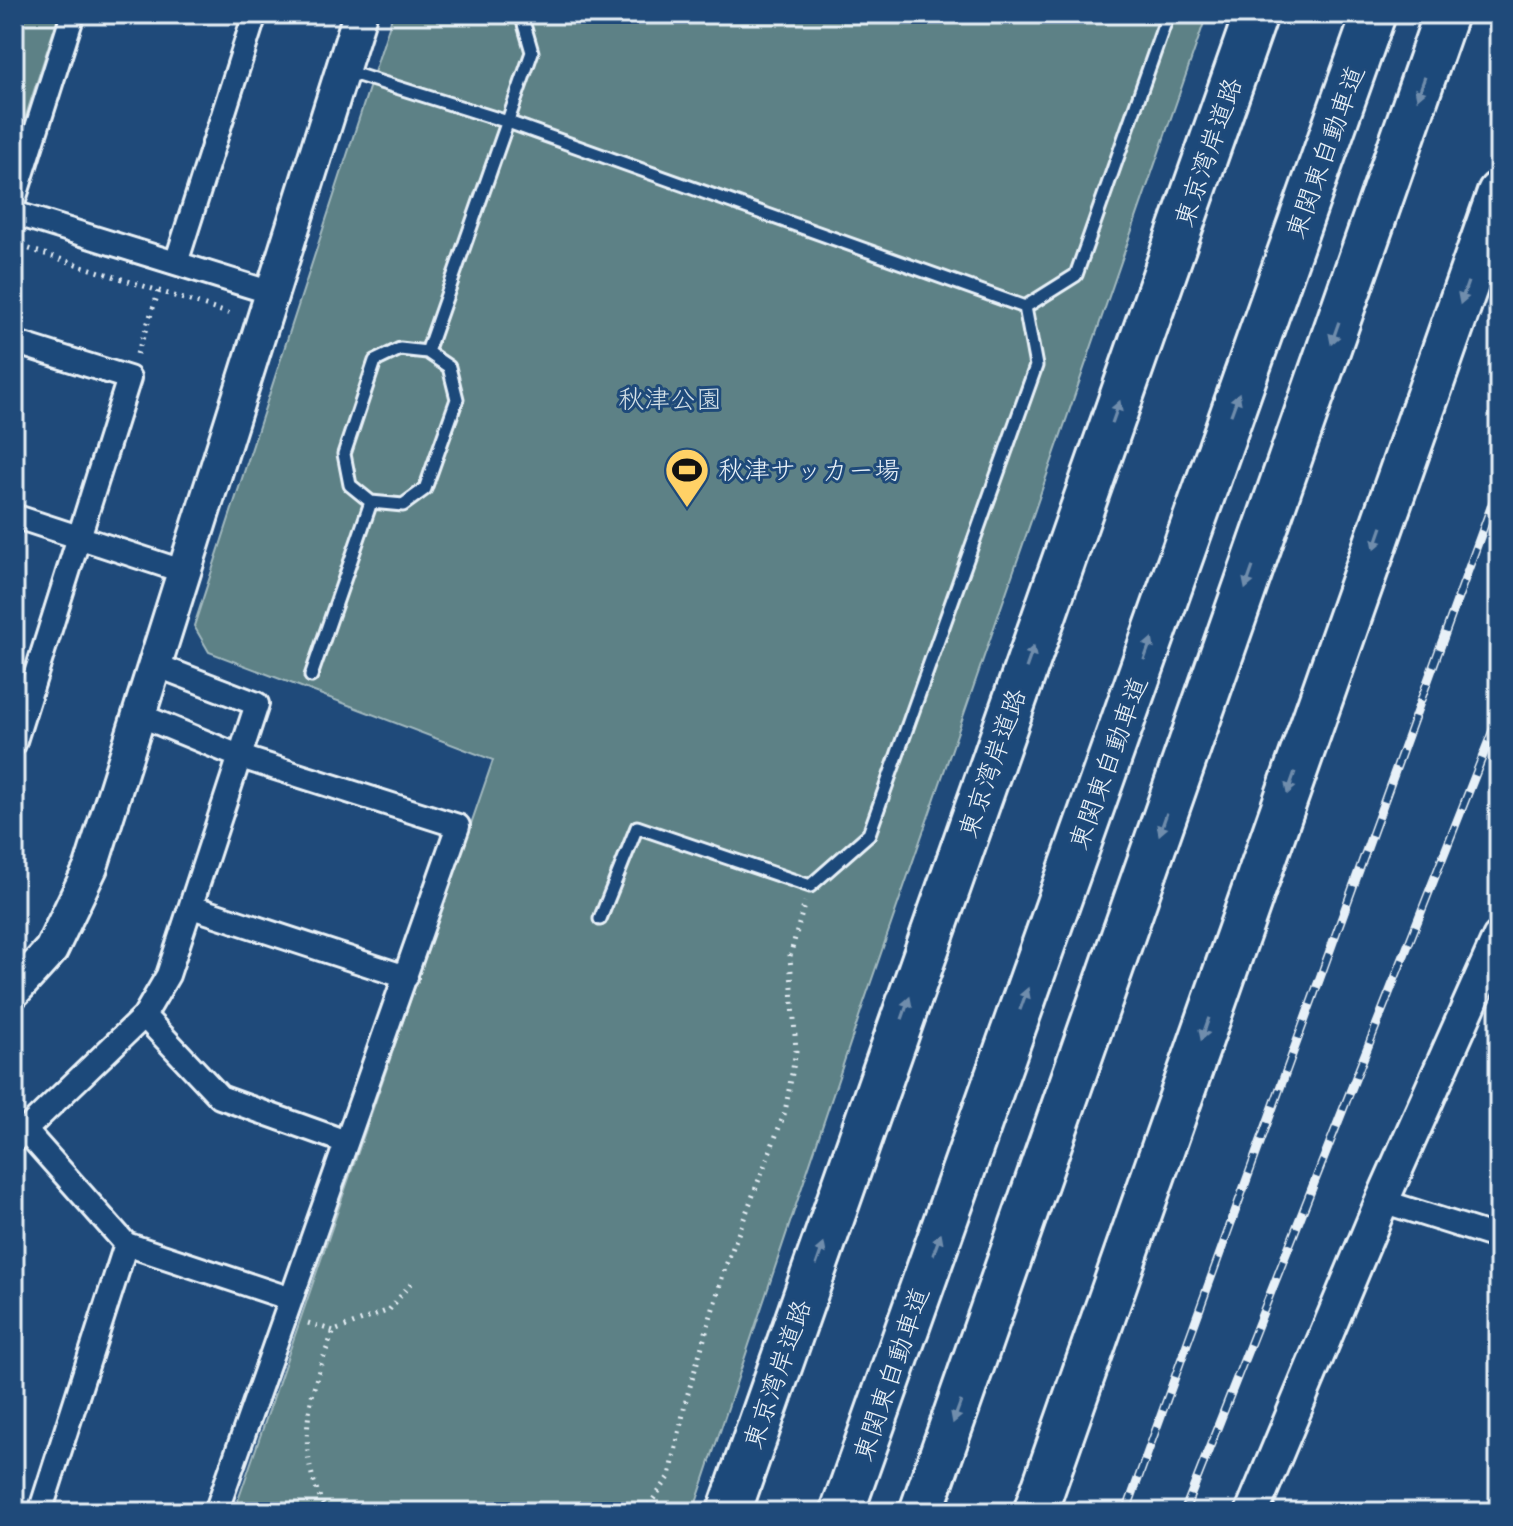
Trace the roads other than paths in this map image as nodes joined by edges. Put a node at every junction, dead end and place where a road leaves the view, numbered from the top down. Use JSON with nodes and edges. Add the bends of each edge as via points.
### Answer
{"nodes":[{"id":1,"x":73,"y":14,"type":"edge"},
{"id":2,"x":255,"y":14,"type":"edge"},
{"id":3,"x":360,"y":14,"type":"edge"},
{"id":4,"x":521,"y":14,"type":"edge"},
{"id":5,"x":1168,"y":14,"type":"edge"},
{"id":6,"x":1256,"y":14,"type":"edge"},
{"id":7,"x":1374,"y":14,"type":"edge"},
{"id":8,"x":1446,"y":14,"type":"edge"},
{"id":9,"x":342,"y":70,"type":"junction"},
{"id":10,"x":508,"y":122,"type":"junction"},
{"id":11,"x":1499,"y":193,"type":"edge"},
{"id":12,"x":14,"y":200,"type":"edge"},
{"id":13,"x":14,"y":213,"type":"edge"},
{"id":14,"x":176,"y":263,"type":"junction"},
{"id":15,"x":272,"y":293,"type":"junction"},
{"id":16,"x":1025,"y":307,"type":"junction"},
{"id":17,"x":14,"y":342,"type":"edge"},
{"id":18,"x":427,"y":352,"type":"junction"},
{"id":19,"x":371,"y":502,"type":"junction"},
{"id":20,"x":14,"y":516,"type":"edge"},
{"id":21,"x":81,"y":537,"type":"junction"},
{"id":22,"x":182,"y":571,"type":"junction"},
{"id":23,"x":153,"y":664,"type":"junction"},
{"id":24,"x":311,"y":676,"type":"dead end"},
{"id":25,"x":22,"y":693,"type":"edge"},
{"id":26,"x":137,"y":714,"type":"junction"},
{"id":27,"x":14,"y":744,"type":"edge"},
{"id":28,"x":241,"y":757,"type":"junction"},
{"id":29,"x":192,"y":907,"type":"junction"},
{"id":30,"x":600,"y":919,"type":"dead end"},
{"id":31,"x":1499,"y":938,"type":"edge"},
{"id":32,"x":406,"y":977,"type":"junction"},
{"id":33,"x":14,"y":991,"type":"edge"},
{"id":34,"x":144,"y":1016,"type":"junction"},
{"id":35,"x":20,"y":1135,"type":"edge"},
{"id":36,"x":346,"y":1142,"type":"junction"},
{"id":37,"x":1382,"y":1201,"type":"junction"},
{"id":38,"x":1499,"y":1238,"type":"edge"},
{"id":39,"x":126,"y":1244,"type":"junction"},
{"id":40,"x":291,"y":1299,"type":"junction"},
{"id":41,"x":40,"y":1512,"type":"edge"},
{"id":42,"x":216,"y":1512,"type":"edge"},
{"id":43,"x":729,"y":1512,"type":"edge"},
{"id":44,"x":842,"y":1512,"type":"edge"},
{"id":45,"x":921,"y":1512,"type":"edge"},
{"id":46,"x":1035,"y":1512,"type":"edge"},
{"id":47,"x":1252,"y":1512,"type":"edge"}],
"edges":[{"from":1,"to":12,"type":"street"},
{"from":2,"to":14,"type":"street"},
{"from":3,"to":9,"type":"street"},
{"from":4,"to":10,"type":"lane","via":[[532,52]]},
{"from":5,"to":16,"type":"lane","via":[[1076,275]]},
{"from":43,"to":6,"type":"highway","name":"東京湾岸道路","one_way":true},
{"from":44,"to":7,"type":"highway","name":"東関東自動車道","one_way":true},
{"from":8,"to":45,"type":"highway","one_way":true},
{"from":9,"to":10,"type":"lane"},
{"from":9,"to":15,"type":"street"},
{"from":10,"to":16,"type":"lane"},
{"from":10,"to":18,"type":"lane"},
{"from":11,"to":46,"type":"highway","one_way":true},
{"from":13,"to":14,"type":"street"},
{"from":14,"to":15,"type":"street"},
{"from":15,"to":22,"type":"street"},
{"from":16,"to":30,"type":"lane","via":[[1036,366],[869,834],[810,886],[637,827]]},
{"from":17,"to":21,"type":"street","via":[[129,378]]},
{"from":18,"to":19,"type":"lane","via":[[400,349],[375,361],[344,454],[350,485]]},
{"from":18,"to":19,"type":"lane","via":[[449,367],[457,399],[425,489],[403,505]]},
{"from":19,"to":24,"type":"lane"},
{"from":20,"to":21,"type":"street"},
{"from":21,"to":22,"type":"street"},
{"from":21,"to":25,"type":"street"},
{"from":22,"to":23,"type":"street"},
{"from":23,"to":26,"type":"street"},
{"from":23,"to":28,"type":"street","via":[[257,704]]},
{"from":25,"to":27,"type":"street"},
{"from":26,"to":28,"type":"street"},
{"from":26,"to":33,"type":"street","via":[[91,867],[72,911],[51,950]]},
{"from":28,"to":29,"type":"street"},
{"from":28,"to":32,"type":"street","via":[[458,826]]},
{"from":29,"to":32,"type":"street"},
{"from":29,"to":34,"type":"street","via":[[168,975]]},
{"from":31,"to":37,"type":"street"},
{"from":32,"to":36,"type":"street"},
{"from":34,"to":35,"type":"street"},
{"from":34,"to":36,"type":"street","via":[[220,1097]]},
{"from":35,"to":39,"type":"street"},
{"from":36,"to":40,"type":"street"},
{"from":37,"to":38,"type":"street"},
{"from":37,"to":47,"type":"street"},
{"from":39,"to":40,"type":"street"},
{"from":39,"to":41,"type":"street"},
{"from":40,"to":42,"type":"street"}]}
